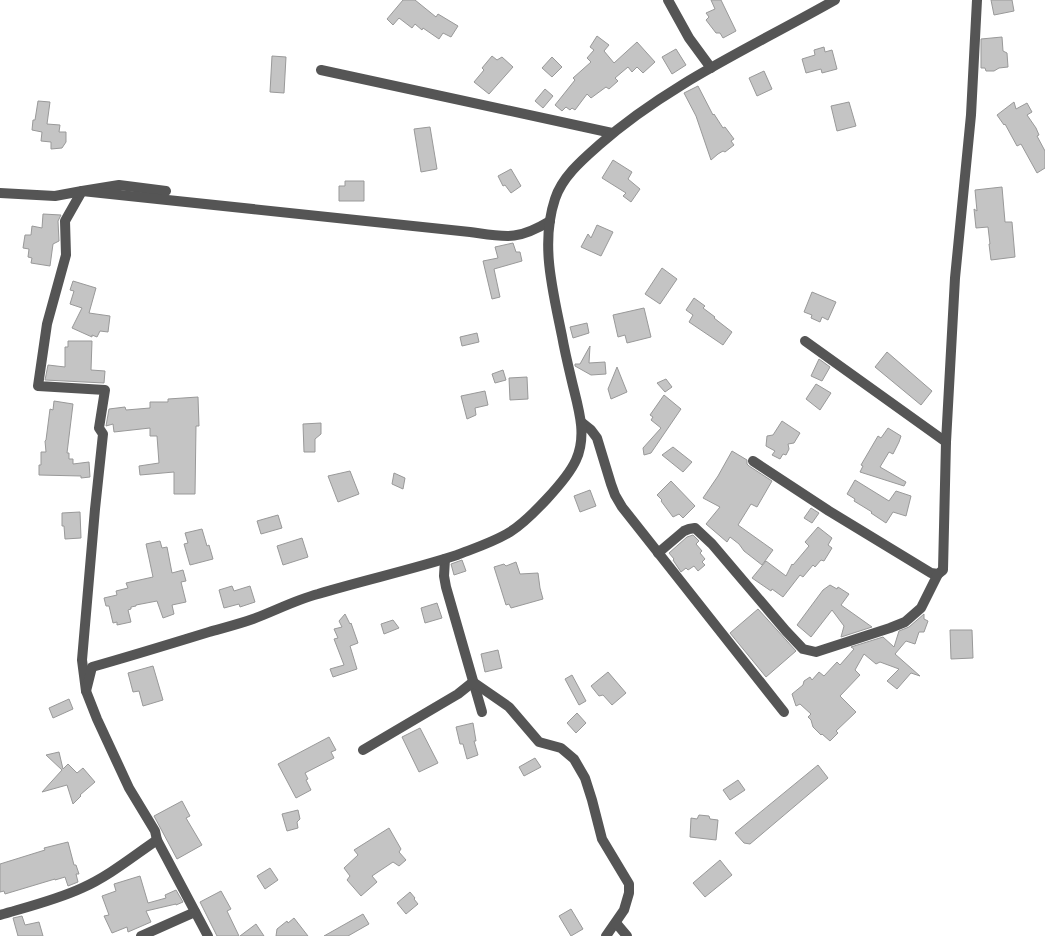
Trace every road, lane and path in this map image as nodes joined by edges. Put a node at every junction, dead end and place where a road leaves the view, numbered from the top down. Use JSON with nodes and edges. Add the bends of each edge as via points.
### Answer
{"nodes":[{"id":1,"x":668,"y":0,"type":"edge"},
{"id":2,"x":834,"y":0,"type":"edge"},
{"id":3,"x":977,"y":0,"type":"edge"},
{"id":4,"x":711,"y":68,"type":"junction"},
{"id":5,"x":321,"y":70,"type":"dead end"},
{"id":6,"x":612,"y":133,"type":"junction"},
{"id":7,"x":82,"y":191,"type":"junction"},
{"id":8,"x":166,"y":191,"type":"dead end"},
{"id":9,"x":0,"y":193,"type":"edge"},
{"id":10,"x":550,"y":220,"type":"junction"},
{"id":11,"x":805,"y":341,"type":"dead end"},
{"id":12,"x":581,"y":422,"type":"junction"},
{"id":13,"x":946,"y":442,"type":"junction"},
{"id":14,"x":753,"y":460,"type":"dead end"},
{"id":15,"x":658,"y":553,"type":"junction"},
{"id":16,"x":445,"y":559,"type":"junction"},
{"id":17,"x":938,"y":574,"type":"junction"},
{"id":18,"x":82,"y":660,"type":"junction"},
{"id":19,"x":92,"y":667,"type":"junction"},
{"id":20,"x":473,"y":682,"type":"junction"},
{"id":21,"x":86,"y":691,"type":"junction"},
{"id":22,"x":482,"y":712,"type":"dead end"},
{"id":23,"x":784,"y":712,"type":"dead end"},
{"id":24,"x":363,"y":750,"type":"dead end"},
{"id":25,"x":157,"y":840,"type":"junction"},
{"id":26,"x":195,"y":912,"type":"junction"},
{"id":27,"x":0,"y":915,"type":"edge"},
{"id":28,"x":616,"y":923,"type":"junction"},
{"id":29,"x":141,"y":936,"type":"edge"},
{"id":30,"x":208,"y":936,"type":"edge"},
{"id":31,"x":606,"y":936,"type":"edge"},
{"id":32,"x":627,"y":936,"type":"edge"}],
"edges":[{"from":1,"to":4,"type":"street","via":[[689,38]]},
{"from":2,"to":4,"type":"street"},
{"from":3,"to":13,"type":"street","via":[[971,115],[955,278]]},
{"from":4,"to":6,"type":"street","via":[[675,88]]},
{"from":5,"to":6,"type":"street"},
{"from":6,"to":10,"type":"street","via":[[571,172],[555,198]]},
{"from":7,"to":8,"type":"street","via":[[119,185]]},
{"from":7,"to":9,"type":"street","via":[[55,196]]},
{"from":7,"to":10,"type":"street","via":[[514,237],[529,233]]},
{"from":7,"to":18,"type":"street","via":[[65,221],[66,255],[47,324],[38,386],[105,390],[99,428],[103,434]]},
{"from":10,"to":12,"type":"street","via":[[548,262]]},
{"from":11,"to":13,"type":"street"},
{"from":12,"to":15,"type":"street","via":[[597,438],[611,484],[622,507]]},
{"from":12,"to":16,"type":"street","via":[[581,442],[576,460],[564,479],[526,520],[508,533]]},
{"from":13,"to":17,"type":"street","via":[[943,570]]},
{"from":14,"to":17,"type":"street","via":[[829,512],[931,573]]},
{"from":15,"to":17,"type":"street","via":[[684,531],[695,528],[712,544],[803,649],[816,652],[905,622],[921,608]]},
{"from":15,"to":23,"type":"street"},
{"from":16,"to":19,"type":"street","via":[[317,594],[253,619]]},
{"from":16,"to":20,"type":"street","via":[[446,587]]},
{"from":18,"to":19,"type":"street"},
{"from":18,"to":21,"type":"street"},
{"from":19,"to":21,"type":"street"},
{"from":20,"to":22,"type":"street"},
{"from":20,"to":24,"type":"street","via":[[458,694]]},
{"from":20,"to":28,"type":"street","via":[[509,707],[539,742],[562,748],[574,759],[585,778],[602,839],[629,884],[630,894]]},
{"from":21,"to":25,"type":"street","via":[[129,788],[155,832]]},
{"from":25,"to":26,"type":"street"},
{"from":25,"to":27,"type":"street","via":[[113,871],[70,894]]},
{"from":26,"to":29,"type":"street"},
{"from":26,"to":30,"type":"street"},
{"from":28,"to":31,"type":"street"},
{"from":28,"to":32,"type":"street"}]}
